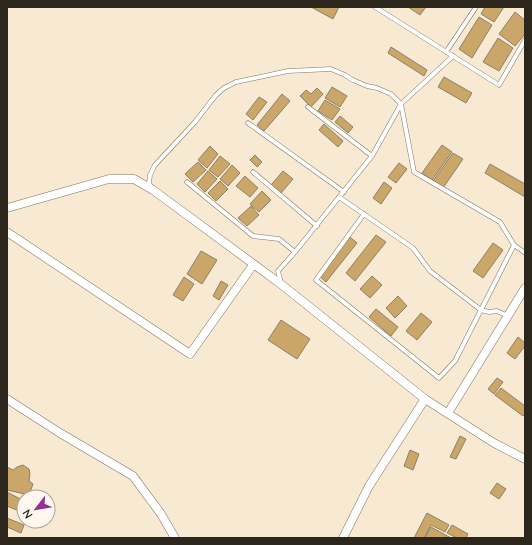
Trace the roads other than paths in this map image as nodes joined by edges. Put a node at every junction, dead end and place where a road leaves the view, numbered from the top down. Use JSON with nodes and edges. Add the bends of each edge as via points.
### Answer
{"nodes":[{"id":1,"x":375,"y":7,"type":"edge"},
{"id":2,"x":476,"y":7,"type":"edge"},
{"id":3,"x":525,"y":40,"type":"edge"},
{"id":4,"x":446,"y":52,"type":"junction"},
{"id":5,"x":453,"y":56,"type":"junction"},
{"id":6,"x":401,"y":104,"type":"junction"},
{"id":7,"x":308,"y":107,"type":"dead end"},
{"id":8,"x":248,"y":123,"type":"dead end"},
{"id":9,"x":372,"y":156,"type":"junction"},
{"id":10,"x":253,"y":172,"type":"dead end"},
{"id":11,"x":187,"y":182,"type":"dead end"},
{"id":12,"x":153,"y":190,"type":"junction"},
{"id":13,"x":344,"y":192,"type":"junction"},
{"id":14,"x":339,"y":197,"type":"junction"},
{"id":15,"x":7,"y":208,"type":"edge"},
{"id":16,"x":364,"y":214,"type":"junction"},
{"id":17,"x":317,"y":226,"type":"junction"},
{"id":18,"x":7,"y":232,"type":"edge"},
{"id":19,"x":514,"y":245,"type":"junction"},
{"id":20,"x":295,"y":252,"type":"junction"},
{"id":21,"x":525,"y":253,"type":"edge"},
{"id":22,"x":253,"y":265,"type":"junction"},
{"id":23,"x":282,"y":285,"type":"junction"},
{"id":24,"x":525,"y":288,"type":"edge"},
{"id":25,"x":481,"y":310,"type":"junction"},
{"id":26,"x":508,"y":316,"type":"junction"},
{"id":27,"x":425,"y":398,"type":"junction"},
{"id":28,"x":7,"y":399,"type":"edge"},
{"id":29,"x":448,"y":413,"type":"junction"},
{"id":30,"x":525,"y":459,"type":"edge"},
{"id":31,"x":174,"y":538,"type":"edge"},
{"id":32,"x":343,"y":538,"type":"edge"}],
"edges":[{"from":1,"to":4,"type":"lane"},
{"from":2,"to":4,"type":"lane"},
{"from":3,"to":5,"type":"lane","via":[[499,85]]},
{"from":4,"to":5,"type":"lane"},
{"from":5,"to":6,"type":"lane"},
{"from":6,"to":9,"type":"lane"},
{"from":6,"to":12,"type":"lane","via":[[391,94],[331,69],[288,71],[236,82],[216,95],[155,166],[149,183]]},
{"from":6,"to":19,"type":"lane","via":[[414,172],[500,222]]},
{"from":7,"to":9,"type":"lane"},
{"from":8,"to":13,"type":"lane"},
{"from":9,"to":13,"type":"lane"},
{"from":10,"to":17,"type":"lane"},
{"from":11,"to":20,"type":"lane","via":[[253,236],[279,239]]},
{"from":12,"to":15,"type":"street","via":[[134,179],[109,179]]},
{"from":12,"to":22,"type":"street"},
{"from":13,"to":14,"type":"lane"},
{"from":14,"to":16,"type":"lane"},
{"from":14,"to":17,"type":"lane"},
{"from":16,"to":25,"type":"lane","via":[[413,248],[430,271]]},
{"from":16,"to":25,"type":"lane","via":[[316,280],[439,378],[455,361]]},
{"from":17,"to":20,"type":"lane"},
{"from":18,"to":22,"type":"street","via":[[190,354]]},
{"from":19,"to":21,"type":"lane"},
{"from":19,"to":25,"type":"lane"},
{"from":20,"to":23,"type":"lane","via":[[278,271]]},
{"from":22,"to":23,"type":"street"},
{"from":23,"to":27,"type":"street"},
{"from":24,"to":26,"type":"street"},
{"from":25,"to":26,"type":"lane","via":[[497,311]]},
{"from":26,"to":29,"type":"street"},
{"from":27,"to":29,"type":"street"},
{"from":27,"to":32,"type":"street","via":[[369,486]]},
{"from":28,"to":31,"type":"street","via":[[133,476],[162,514]]},
{"from":29,"to":30,"type":"street","via":[[494,443]]}]}
